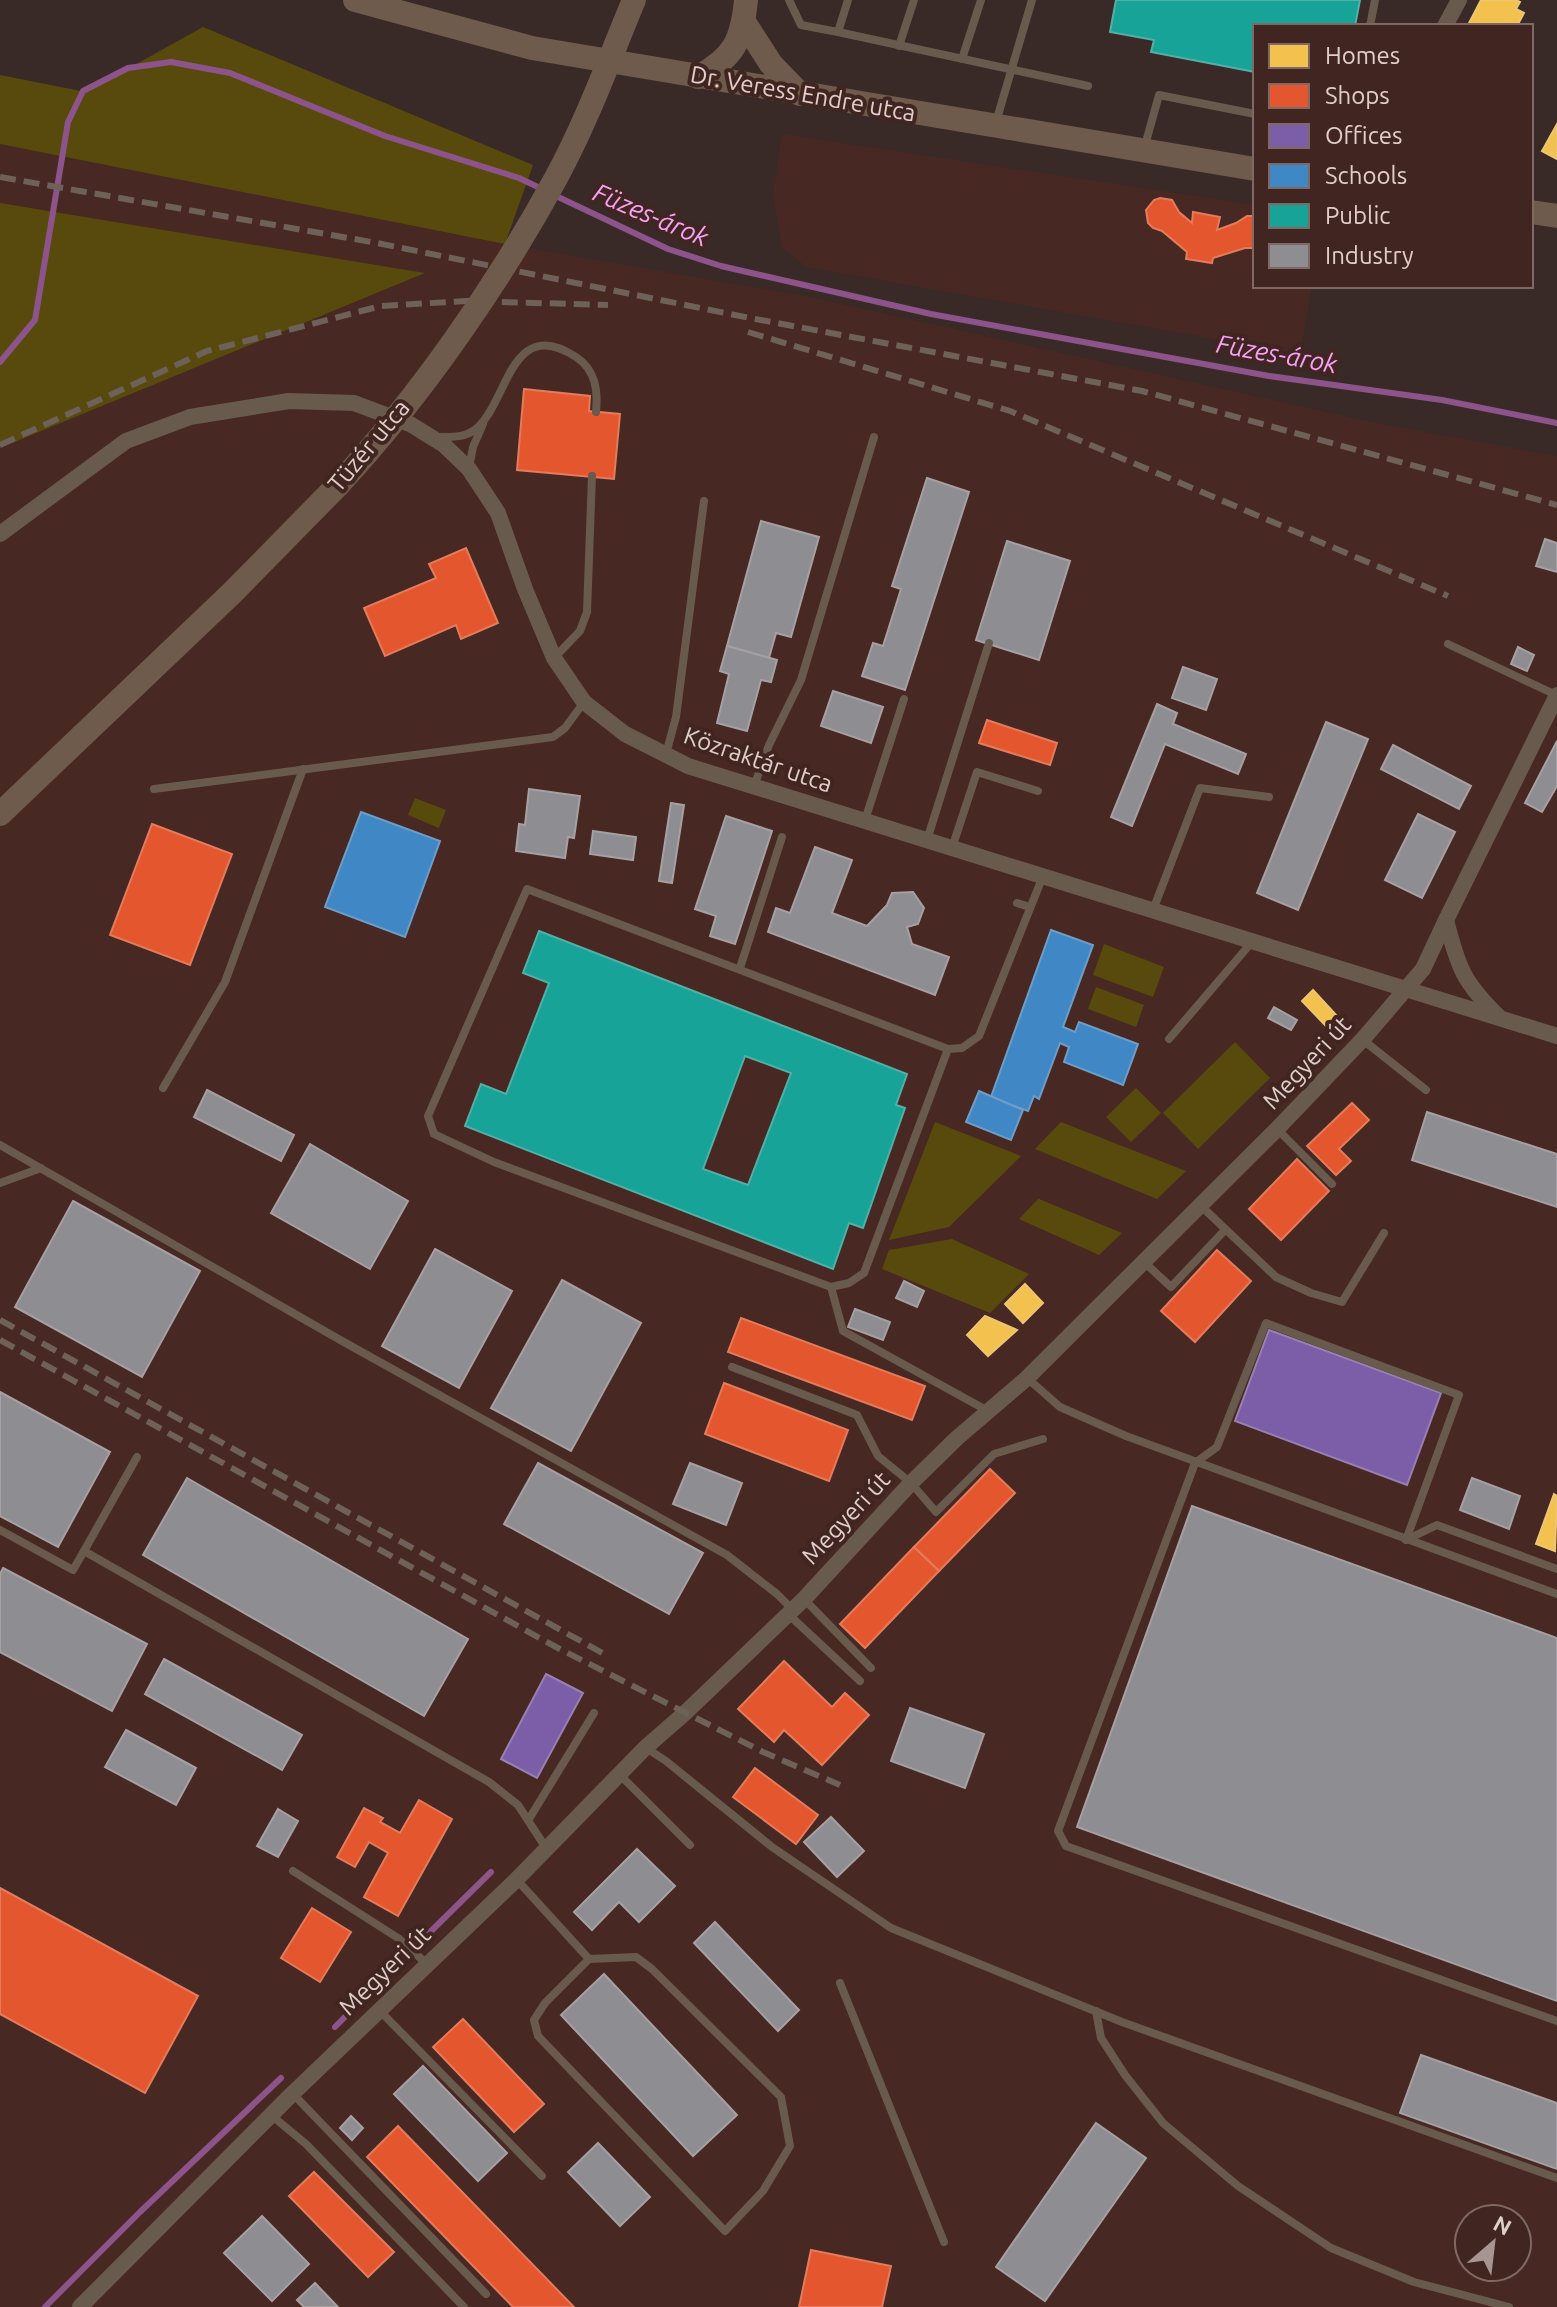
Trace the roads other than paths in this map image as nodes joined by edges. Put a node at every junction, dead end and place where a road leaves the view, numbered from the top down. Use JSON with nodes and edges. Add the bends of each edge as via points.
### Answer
{"nodes":[{"id":1,"x":355,"y":0,"type":"edge"},
{"id":2,"x":634,"y":0,"type":"edge"},
{"id":3,"x":789,"y":0,"type":"edge"},
{"id":4,"x":848,"y":0,"type":"edge"},
{"id":5,"x":914,"y":0,"type":"edge"},
{"id":6,"x":981,"y":0,"type":"edge"},
{"id":7,"x":1032,"y":0,"type":"edge"},
{"id":8,"x":1375,"y":0,"type":"edge"},
{"id":9,"x":1459,"y":0,"type":"edge"},
{"id":10,"x":430,"y":9,"type":"edge"},
{"id":11,"x":745,"y":11,"type":"edge"},
{"id":12,"x":1370,"y":24,"type":"edge"},
{"id":13,"x":1446,"y":24,"type":"edge"},
{"id":14,"x":838,"y":32,"type":"junction"},
{"id":15,"x":899,"y":46,"type":"junction"},
{"id":16,"x":962,"y":59,"type":"junction"},
{"id":17,"x":1011,"y":69,"type":"junction"},
{"id":18,"x":698,"y":77,"type":"junction"},
{"id":19,"x":1088,"y":86,"type":"dead end"},
{"id":20,"x":800,"y":94,"type":"junction"},
{"id":21,"x":1253,"y":114,"type":"edge"},
{"id":22,"x":995,"y":126,"type":"junction"},
{"id":23,"x":1144,"y":150,"type":"junction"},
{"id":24,"x":1253,"y":169,"type":"edge"},
{"id":25,"x":1533,"y":212,"type":"edge"},
{"id":26,"x":1557,"y":216,"type":"edge"},
{"id":27,"x":596,"y":412,"type":"dead end"},
{"id":28,"x":483,"y":423,"type":"junction"},
{"id":29,"x":874,"y":437,"type":"dead end"},
{"id":30,"x":432,"y":438,"type":"junction"},
{"id":31,"x":469,"y":469,"type":"junction"},
{"id":32,"x":592,"y":476,"type":"dead end"},
{"id":33,"x":704,"y":501,"type":"dead end"},
{"id":34,"x":0,"y":534,"type":"edge"},
{"id":35,"x":989,"y":643,"type":"dead end"},
{"id":36,"x":1448,"y":644,"type":"dead end"},
{"id":37,"x":554,"y":658,"type":"junction"},
{"id":38,"x":1557,"y":695,"type":"edge"},
{"id":39,"x":904,"y":699,"type":"dead end"},
{"id":40,"x":584,"y":702,"type":"junction"},
{"id":41,"x":665,"y":754,"type":"junction"},
{"id":42,"x":303,"y":769,"type":"junction"},
{"id":43,"x":754,"y":786,"type":"junction"},
{"id":44,"x":154,"y":789,"type":"dead end"},
{"id":45,"x":1038,"y":791,"type":"dead end"},
{"id":46,"x":1269,"y":797,"type":"dead end"},
{"id":47,"x":0,"y":814,"type":"edge"},
{"id":48,"x":865,"y":820,"type":"junction"},
{"id":49,"x":782,"y":837,"type":"dead end"},
{"id":50,"x":927,"y":841,"type":"junction"},
{"id":51,"x":952,"y":849,"type":"junction"},
{"id":52,"x":1043,"y":876,"type":"junction"},
{"id":53,"x":1017,"y":903,"type":"dead end"},
{"id":54,"x":1030,"y":907,"type":"junction"},
{"id":55,"x":1152,"y":911,"type":"junction"},
{"id":56,"x":1446,"y":920,"type":"junction"},
{"id":57,"x":1252,"y":942,"type":"junction"},
{"id":58,"x":740,"y":968,"type":"junction"},
{"id":59,"x":1403,"y":990,"type":"junction"},
{"id":60,"x":1502,"y":1020,"type":"junction"},
{"id":61,"x":1557,"y":1036,"type":"edge"},
{"id":62,"x":1169,"y":1039,"type":"dead end"},
{"id":63,"x":1363,"y":1039,"type":"junction"},
{"id":64,"x":948,"y":1049,"type":"junction"},
{"id":65,"x":163,"y":1088,"type":"dead end"},
{"id":66,"x":1426,"y":1090,"type":"dead end"},
{"id":67,"x":1277,"y":1129,"type":"junction"},
{"id":68,"x":0,"y":1145,"type":"edge"},
{"id":69,"x":41,"y":1168,"type":"junction"},
{"id":70,"x":0,"y":1183,"type":"edge"},
{"id":71,"x":1332,"y":1184,"type":"dead end"},
{"id":72,"x":1200,"y":1205,"type":"junction"},
{"id":73,"x":1225,"y":1230,"type":"junction"},
{"id":74,"x":1384,"y":1233,"type":"dead end"},
{"id":75,"x":1145,"y":1263,"type":"junction"},
{"id":76,"x":831,"y":1287,"type":"junction"},
{"id":77,"x":732,"y":1367,"type":"dead end"},
{"id":78,"x":1027,"y":1378,"type":"junction"},
{"id":79,"x":988,"y":1411,"type":"junction"},
{"id":80,"x":1043,"y":1439,"type":"dead end"},
{"id":81,"x":137,"y":1457,"type":"dead end"},
{"id":82,"x":1195,"y":1463,"type":"junction"},
{"id":83,"x":911,"y":1483,"type":"junction"},
{"id":84,"x":0,"y":1530,"type":"edge"},
{"id":85,"x":1406,"y":1540,"type":"junction"},
{"id":86,"x":84,"y":1551,"type":"junction"},
{"id":87,"x":1557,"y":1569,"type":"edge"},
{"id":88,"x":1557,"y":1594,"type":"edge"},
{"id":89,"x":795,"y":1608,"type":"junction"},
{"id":90,"x":871,"y":1668,"type":"dead end"},
{"id":91,"x":860,"y":1681,"type":"dead end"},
{"id":92,"x":594,"y":1713,"type":"dead end"},
{"id":93,"x":645,"y":1748,"type":"junction"},
{"id":94,"x":620,"y":1775,"type":"junction"},
{"id":95,"x":529,"y":1819,"type":"junction"},
{"id":96,"x":690,"y":1845,"type":"dead end"},
{"id":97,"x":546,"y":1848,"type":"junction"},
{"id":98,"x":293,"y":1871,"type":"dead end"},
{"id":99,"x":516,"y":1880,"type":"junction"},
{"id":100,"x":589,"y":1959,"type":"junction"},
{"id":101,"x":427,"y":1964,"type":"junction"},
{"id":102,"x":840,"y":1983,"type":"dead end"},
{"id":103,"x":380,"y":2010,"type":"junction"},
{"id":104,"x":1096,"y":2011,"type":"junction"},
{"id":105,"x":1557,"y":2021,"type":"edge"},
{"id":106,"x":292,"y":2094,"type":"junction"},
{"id":107,"x":271,"y":2115,"type":"junction"},
{"id":108,"x":542,"y":2176,"type":"dead end"},
{"id":109,"x":1557,"y":2178,"type":"edge"},
{"id":110,"x":944,"y":2242,"type":"dead end"},
{"id":111,"x":486,"y":2294,"type":"dead end"},
{"id":112,"x":1462,"y":2296,"type":"junction"},
{"id":113,"x":80,"y":2307,"type":"edge"},
{"id":114,"x":464,"y":2307,"type":"edge"},
{"id":115,"x":1461,"y":2307,"type":"edge"},
{"id":116,"x":1509,"y":2307,"type":"edge"}],
"edges":[{"from":1,"to":10,"type":"street","name":"Dr. Veress Endre utca"},
{"from":2,"to":47,"type":"street","name":"Tüzér utca","bridge":true,"via":[[583,122],[529,226],[462,329],[370,451],[232,593]]},
{"from":3,"to":14,"type":"lane","via":[[801,25]]},
{"from":4,"to":14,"type":"lane"},
{"from":5,"to":15,"type":"lane"},
{"from":6,"to":16,"type":"lane"},
{"from":7,"to":17,"type":"lane"},
{"from":8,"to":12,"type":"lane"},
{"from":9,"to":13,"type":"street"},
{"from":10,"to":18,"type":"street","name":"Dr. Veress Endre utca","via":[[532,48]]},
{"from":11,"to":18,"type":"street","via":[[729,57]]},
{"from":11,"to":20,"type":"street","via":[[771,64]]},
{"from":14,"to":15,"type":"lane"},
{"from":15,"to":16,"type":"lane"},
{"from":16,"to":17,"type":"lane"},
{"from":17,"to":19,"type":"lane"},
{"from":17,"to":22,"type":"lane"},
{"from":18,"to":20,"type":"street","name":"Dr. Veress Endre utca"},
{"from":20,"to":22,"type":"street","name":"Dr. Veress Endre utca"},
{"from":21,"to":23,"type":"lane","via":[[1159,95]]},
{"from":22,"to":23,"type":"street","name":"Dr. Veress Endre utca"},
{"from":23,"to":24,"type":"street","name":"Dr. Veress Endre utca"},
{"from":25,"to":26,"type":"street"},
{"from":27,"to":28,"type":"lane","via":[[598,390],[585,366],[563,350],[542,347],[513,365]]},
{"from":28,"to":30,"type":"lane","via":[[464,437]]},
{"from":28,"to":31,"type":"lane"},
{"from":29,"to":43,"type":"lane","via":[[801,680]]},
{"from":30,"to":31,"type":"street","name":"Közraktár utca"},
{"from":30,"to":34,"type":"street","name":"Közraktár utca","via":[[354,403],[289,401],[190,417],[126,441]]},
{"from":31,"to":37,"type":"street","name":"Közraktár utca","via":[[498,513]]},
{"from":32,"to":37,"type":"lane","via":[[587,612],[580,631]]},
{"from":33,"to":41,"type":"lane","via":[[676,717]]},
{"from":35,"to":50,"type":"lane"},
{"from":36,"to":38,"type":"lane"},
{"from":37,"to":40,"type":"street","name":"Közraktár utca"},
{"from":38,"to":56,"type":"street","name":"Megyeri út"},
{"from":39,"to":48,"type":"lane"},
{"from":40,"to":41,"type":"street","name":"Közraktár utca","via":[[625,734]]},
{"from":40,"to":42,"type":"lane","via":[[553,737]]},
{"from":41,"to":43,"type":"street","name":"Közraktár utca"},
{"from":42,"to":44,"type":"lane"},
{"from":42,"to":65,"type":"lane","via":[[225,982]]},
{"from":43,"to":48,"type":"street","name":"Közraktár utca"},
{"from":45,"to":51,"type":"lane","via":[[977,772]]},
{"from":46,"to":55,"type":"lane","via":[[1200,788]]},
{"from":48,"to":50,"type":"street","name":"Közraktár utca"},
{"from":49,"to":58,"type":"lane"},
{"from":50,"to":51,"type":"street","name":"Közraktár utca"},
{"from":51,"to":52,"type":"street","name":"Közraktár utca"},
{"from":52,"to":54,"type":"lane"},
{"from":52,"to":55,"type":"street","name":"Közraktár utca"},
{"from":53,"to":54,"type":"lane"},
{"from":54,"to":64,"type":"lane","via":[[979,1036],[962,1048]]},
{"from":55,"to":57,"type":"street","name":"Közraktár utca"},
{"from":56,"to":59,"type":"street","name":"Megyeri út","via":[[1428,960]]},
{"from":56,"to":60,"type":"street","via":[[1453,951],[1473,991]]},
{"from":57,"to":59,"type":"street","name":"Közraktár utca"},
{"from":57,"to":62,"type":"lane"},
{"from":58,"to":64,"type":"lane"},
{"from":58,"to":76,"type":"lane","via":[[527,889],[428,1116],[434,1134],[494,1162]]},
{"from":59,"to":60,"type":"street","name":"Közraktár utca"},
{"from":59,"to":63,"type":"street","name":"Megyeri út"},
{"from":60,"to":61,"type":"street","name":"Közraktár utca"},
{"from":63,"to":66,"type":"lane"},
{"from":63,"to":67,"type":"street","name":"Megyeri út"},
{"from":64,"to":76,"type":"lane","via":[[864,1273]]},
{"from":67,"to":71,"type":"lane"},
{"from":67,"to":72,"type":"street","name":"Megyeri út"},
{"from":68,"to":69,"type":"lane"},
{"from":69,"to":70,"type":"lane"},
{"from":69,"to":89,"type":"lane","via":[[727,1555]]},
{"from":72,"to":73,"type":"lane"},
{"from":72,"to":75,"type":"street","name":"Megyeri út"},
{"from":73,"to":74,"type":"lane","via":[[1276,1277],[1342,1302]]},
{"from":73,"to":75,"type":"lane","via":[[1171,1287]]},
{"from":75,"to":78,"type":"street","name":"Megyeri út"},
{"from":76,"to":79,"type":"lane","via":[[843,1331]]},
{"from":77,"to":83,"type":"lane","via":[[857,1415],[878,1456]]},
{"from":78,"to":79,"type":"street","name":"Megyeri út"},
{"from":78,"to":82,"type":"lane","via":[[1060,1407]]},
{"from":79,"to":83,"type":"street","name":"Megyeri út"},
{"from":80,"to":83,"type":"lane","via":[[994,1454],[936,1512]]},
{"from":81,"to":86,"type":"lane"},
{"from":82,"to":85,"type":"lane"},
{"from":82,"to":85,"type":"lane","via":[[1217,1447],[1266,1323],[1459,1395]]},
{"from":82,"to":105,"type":"lane","via":[[1058,1831],[1066,1846]]},
{"from":83,"to":89,"type":"street","name":"Megyeri út"},
{"from":84,"to":86,"type":"lane","via":[[73,1570]]},
{"from":85,"to":87,"type":"lane","via":[[1437,1525]]},
{"from":85,"to":88,"type":"lane"},
{"from":86,"to":95,"type":"lane","via":[[489,1782]]},
{"from":89,"to":90,"type":"lane"},
{"from":89,"to":91,"type":"lane"},
{"from":89,"to":93,"type":"street","name":"Megyeri út"},
{"from":92,"to":95,"type":"lane"},
{"from":93,"to":94,"type":"street","name":"Megyeri út"},
{"from":93,"to":104,"type":"lane","via":[[772,1847],[891,1928]]},
{"from":94,"to":96,"type":"lane"},
{"from":94,"to":97,"type":"street","name":"Megyeri út"},
{"from":95,"to":97,"type":"lane"},
{"from":97,"to":99,"type":"street","name":"Megyeri út"},
{"from":98,"to":101,"type":"lane","via":[[398,1938]]},
{"from":99,"to":100,"type":"lane"},
{"from":99,"to":101,"type":"street","name":"Megyeri út"},
{"from":100,"to":100,"type":"lane","via":[[545,2003],[534,2020],[538,2036],[725,2231],[763,2191],[790,2146],[781,2097],[636,1957]]},
{"from":101,"to":103,"type":"street","name":"Megyeri út"},
{"from":102,"to":110,"type":"lane"},
{"from":103,"to":106,"type":"street","name":"Megyeri út"},
{"from":103,"to":108,"type":"lane"},
{"from":104,"to":109,"type":"lane"},
{"from":104,"to":112,"type":"lane","via":[[1101,2038],[1163,2123],[1238,2186],[1331,2248]]},
{"from":106,"to":107,"type":"street","name":"Megyeri út"},
{"from":106,"to":111,"type":"lane"},
{"from":107,"to":113,"type":"street","name":"Megyeri út"},
{"from":107,"to":114,"type":"lane","via":[[306,2144]]},
{"from":112,"to":115,"type":"lane"},
{"from":112,"to":116,"type":"lane"}]}
